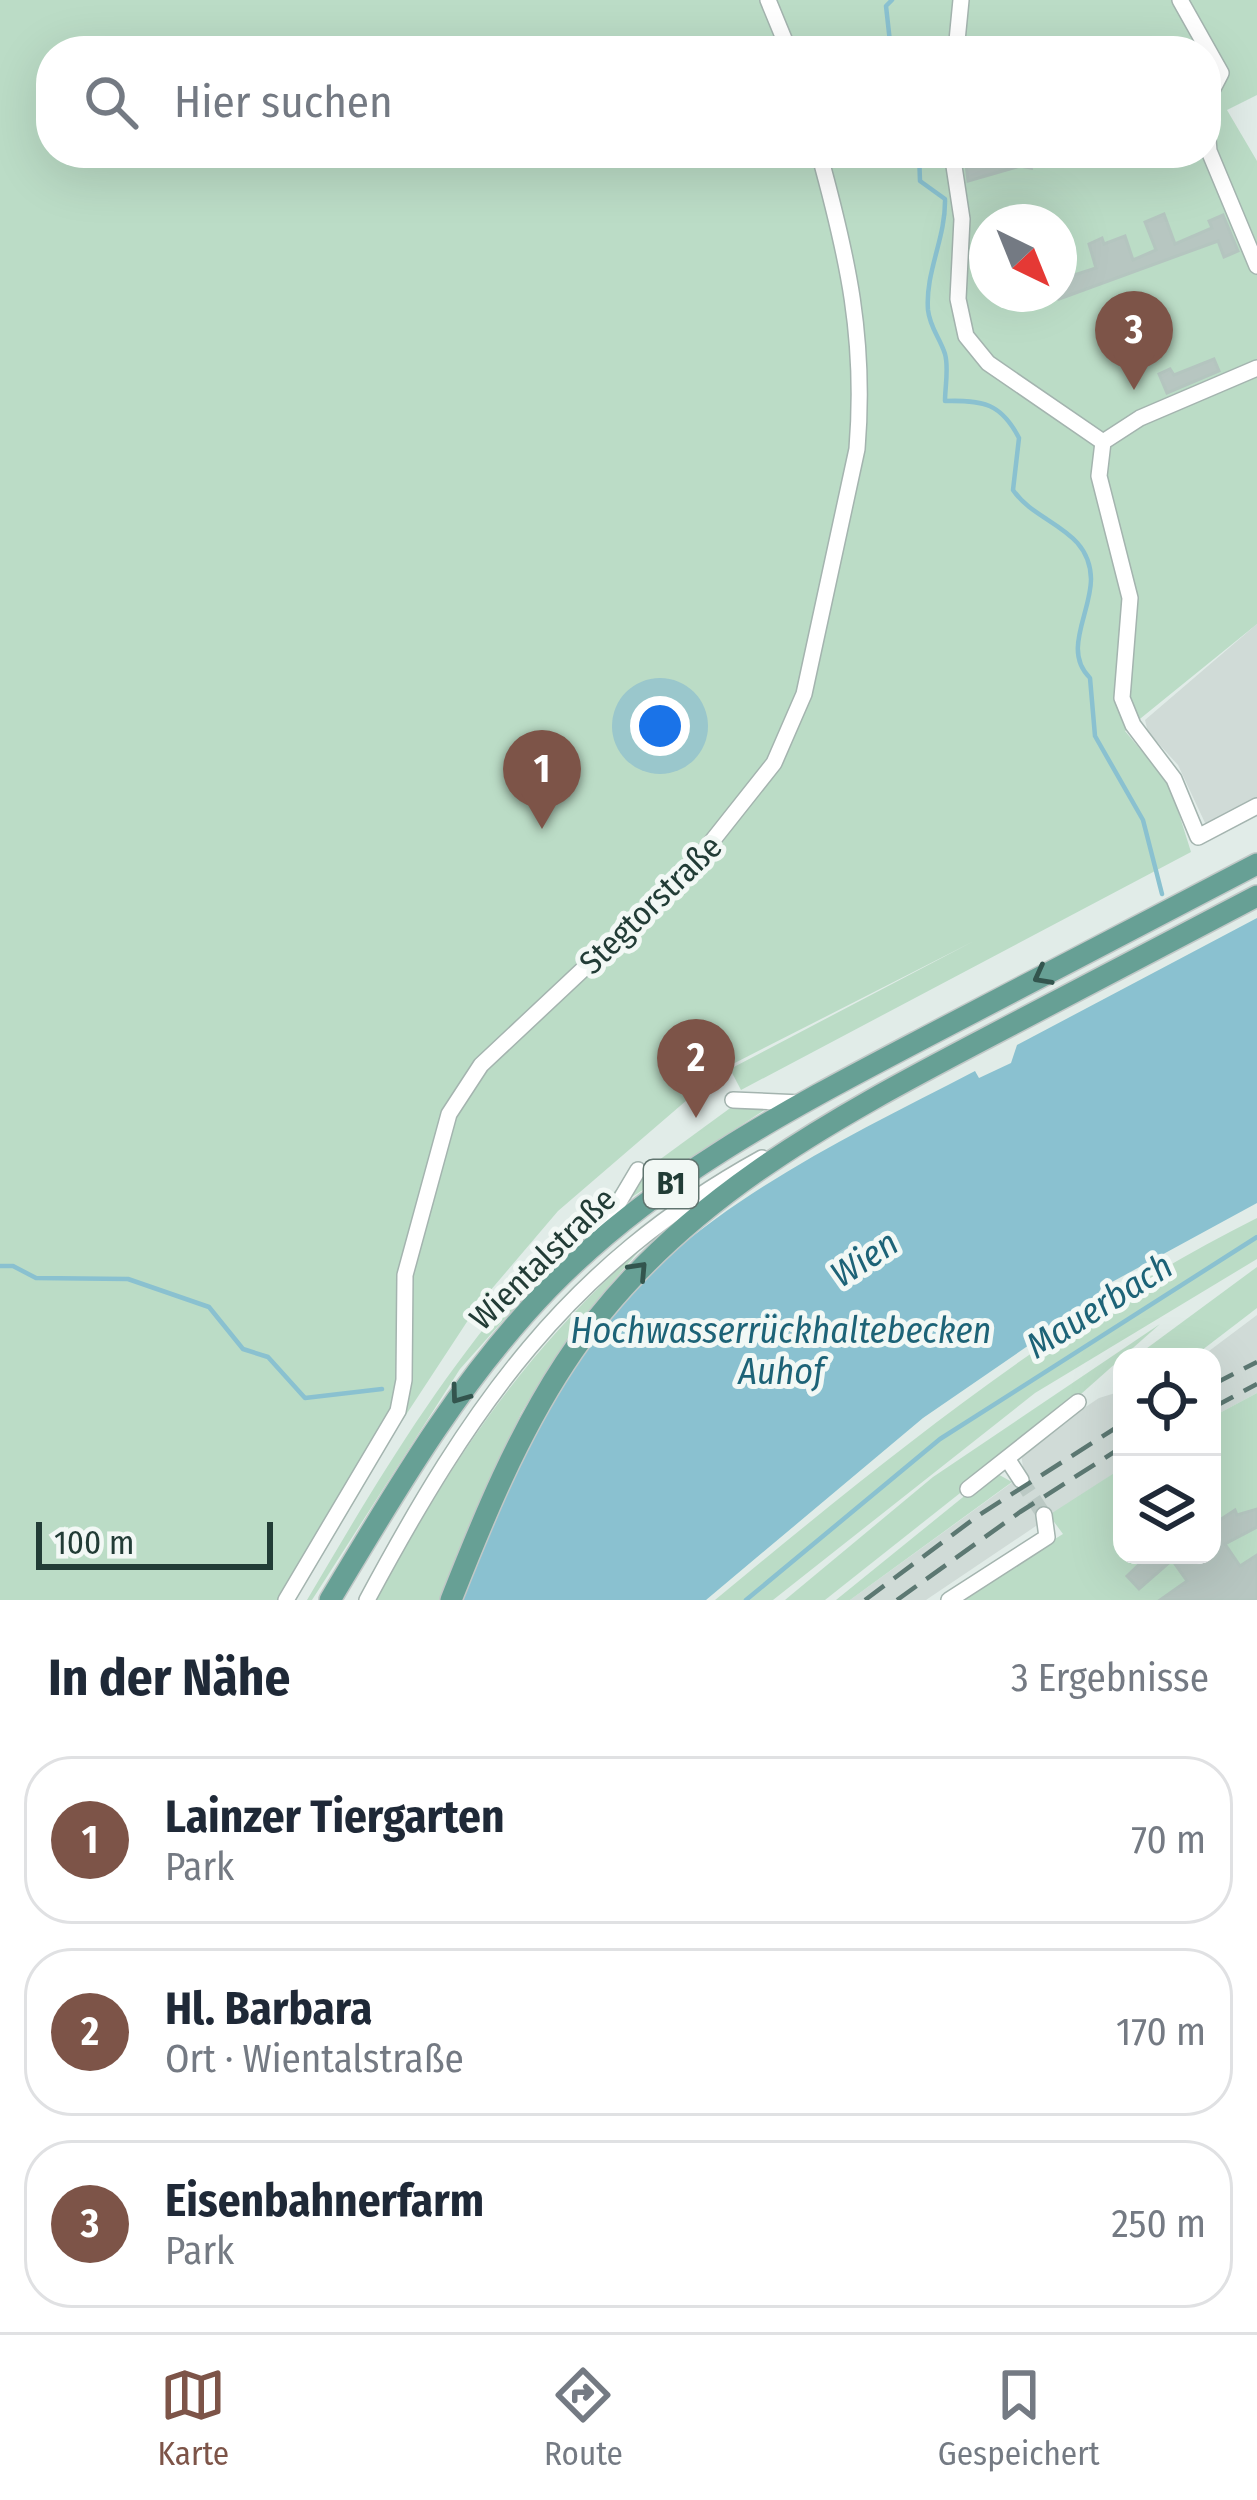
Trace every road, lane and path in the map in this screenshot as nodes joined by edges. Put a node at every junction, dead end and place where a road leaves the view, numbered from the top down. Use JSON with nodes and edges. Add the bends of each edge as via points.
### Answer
{"nodes":[{"id":1,"x":769,"y":0,"type":"edge"},
{"id":2,"x":961,"y":0,"type":"edge"},
{"id":3,"x":1180,"y":0,"type":"edge"},
{"id":4,"x":783,"y":36,"type":"edge"},
{"id":5,"x":957,"y":36,"type":"edge"},
{"id":6,"x":1200,"y":36,"type":"edge"},
{"id":7,"x":823,"y":168,"type":"edge"},
{"id":8,"x":954,"y":168,"type":"edge"},
{"id":9,"x":1216,"y":168,"type":"edge"},
{"id":10,"x":1257,"y":266,"type":"edge"},
{"id":11,"x":1257,"y":368,"type":"edge"},
{"id":12,"x":1102,"y":442,"type":"junction"},
{"id":13,"x":1257,"y":806,"type":"edge"},
{"id":14,"x":1257,"y":863,"type":"edge"},
{"id":15,"x":1257,"y":896,"type":"edge"},
{"id":16,"x":733,"y":1100,"type":"dead end"},
{"id":17,"x":801,"y":1103,"type":"junction"},
{"id":18,"x":835,"y":1117,"type":"junction"},
{"id":19,"x":638,"y":1170,"type":"dead end"},
{"id":20,"x":592,"y":1246,"type":"junction"},
{"id":21,"x":1078,"y":1402,"type":"dead end"},
{"id":22,"x":1008,"y":1460,"type":"junction"},
{"id":23,"x":1021,"y":1480,"type":"tunnel mouth"},
{"id":24,"x":968,"y":1489,"type":"dead end"},
{"id":25,"x":1044,"y":1515,"type":"dead end"},
{"id":26,"x":286,"y":1600,"type":"edge"},
{"id":27,"x":330,"y":1600,"type":"edge"},
{"id":28,"x":368,"y":1600,"type":"edge"},
{"id":29,"x":451,"y":1600,"type":"edge"},
{"id":30,"x":949,"y":1600,"type":"edge"}],
"edges":[{"from":1,"to":4,"type":"street"},
{"from":2,"to":5,"type":"street"},
{"from":3,"to":6,"type":"street"},
{"from":7,"to":26,"type":"street","name":"Stegtorstraße","via":[[851,268],[861,404],[793,727],[729,827],[481,1065],[449,1114],[405,1275],[398,1411]]},
{"from":8,"to":12,"type":"street","via":[[966,335],[988,363]]},
{"from":9,"to":10,"type":"street"},
{"from":11,"to":12,"type":"street"},
{"from":12,"to":13,"type":"street","via":[[1099,476],[1130,598],[1122,698],[1133,725],[1174,779],[1198,837]]},
{"from":14,"to":17,"type":"main road","name":"Wientalstraße","number":"B1","one_way":true},
{"from":15,"to":18,"type":"main road","number":"B1"},
{"from":16,"to":17,"type":"street"},
{"from":17,"to":20,"type":"main road","name":"Wientalstraße","number":"B1","via":[[670,1184]]},
{"from":18,"to":28,"type":"street","via":[[700,1192],[562,1308],[454,1444]]},
{"from":29,"to":18,"type":"main road","number":"B1","one_way":true,"via":[[523,1434],[634,1275],[726,1192]]},
{"from":19,"to":20,"type":"street"},
{"from":20,"to":27,"type":"main road","name":"Wientalstraße","number":"B1","one_way":true,"via":[[457,1397]]},
{"from":21,"to":22,"type":"street"},
{"from":22,"to":23,"type":"street"},
{"from":22,"to":24,"type":"street"},
{"from":25,"to":30,"type":"street","via":[[1047,1537]]}]}
